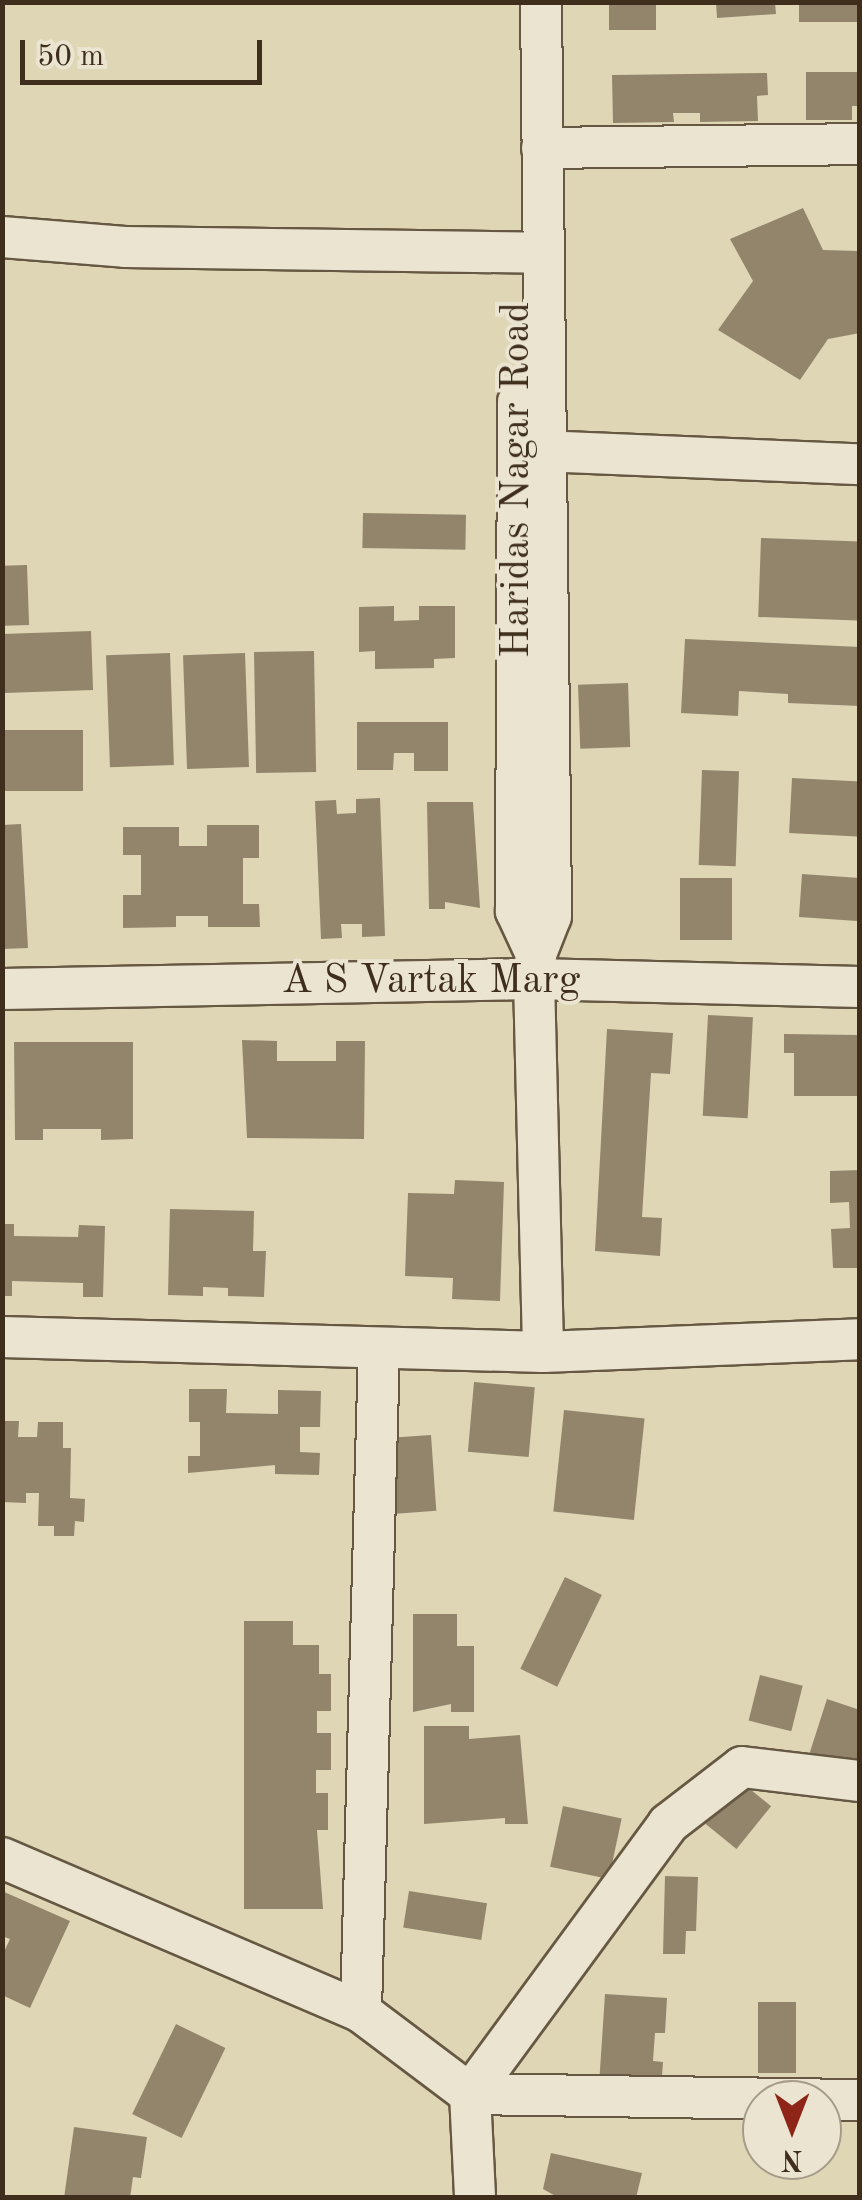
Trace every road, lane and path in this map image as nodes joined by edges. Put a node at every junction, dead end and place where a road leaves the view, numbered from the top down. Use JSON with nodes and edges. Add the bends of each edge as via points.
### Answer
{"nodes":[{"id":1,"x":520,"y":2,"type":"edge"},
{"id":2,"x":541,"y":2,"type":"edge"},
{"id":3,"x":860,"y":144,"type":"edge"},
{"id":4,"x":542,"y":148,"type":"junction"},
{"id":5,"x":2,"y":237,"type":"edge"},
{"id":6,"x":531,"y":252,"type":"junction"},
{"id":7,"x":532,"y":450,"type":"junction"},
{"id":8,"x":860,"y":464,"type":"edge"},
{"id":9,"x":535,"y":966,"type":"junction"},
{"id":10,"x":860,"y":987,"type":"edge"},
{"id":11,"x":2,"y":989,"type":"edge"},
{"id":12,"x":2,"y":1337,"type":"edge"},
{"id":13,"x":860,"y":1339,"type":"edge"},
{"id":14,"x":379,"y":1349,"type":"junction"},
{"id":15,"x":543,"y":1352,"type":"junction"},
{"id":16,"x":860,"y":1781,"type":"edge"},
{"id":17,"x":2,"y":1858,"type":"edge"},
{"id":18,"x":360,"y":2012,"type":"junction"},
{"id":19,"x":470,"y":2094,"type":"junction"},
{"id":20,"x":860,"y":2100,"type":"edge"},
{"id":21,"x":475,"y":2198,"type":"edge"}],
"edges":[{"from":1,"to":6,"type":"street","name":"Haridas Nagar Road"},
{"from":2,"to":4,"type":"street","name":"Haridas Nagar Road"},
{"from":3,"to":4,"type":"street"},
{"from":4,"to":6,"type":"street","name":"Haridas Nagar Road"},
{"from":5,"to":6,"type":"street","via":[[126,247]]},
{"from":6,"to":7,"type":"street","name":"Haridas Nagar Road"},
{"from":7,"to":8,"type":"street"},
{"from":7,"to":9,"type":"street","name":"Haridas Nagar Road","via":[[552,916]]},
{"from":9,"to":10,"type":"street","name":"A S Vartak Marg"},
{"from":9,"to":11,"type":"street","name":"A S Vartak Marg"},
{"from":9,"to":15,"type":"street","name":"Haridas Nagar Road"},
{"from":12,"to":14,"type":"street"},
{"from":13,"to":15,"type":"street"},
{"from":14,"to":15,"type":"street"},
{"from":14,"to":18,"type":"street"},
{"from":16,"to":19,"type":"street","via":[[742,1767],[668,1824]]},
{"from":17,"to":18,"type":"street"},
{"from":18,"to":19,"type":"street"},
{"from":19,"to":20,"type":"street"},
{"from":19,"to":21,"type":"street"}]}
